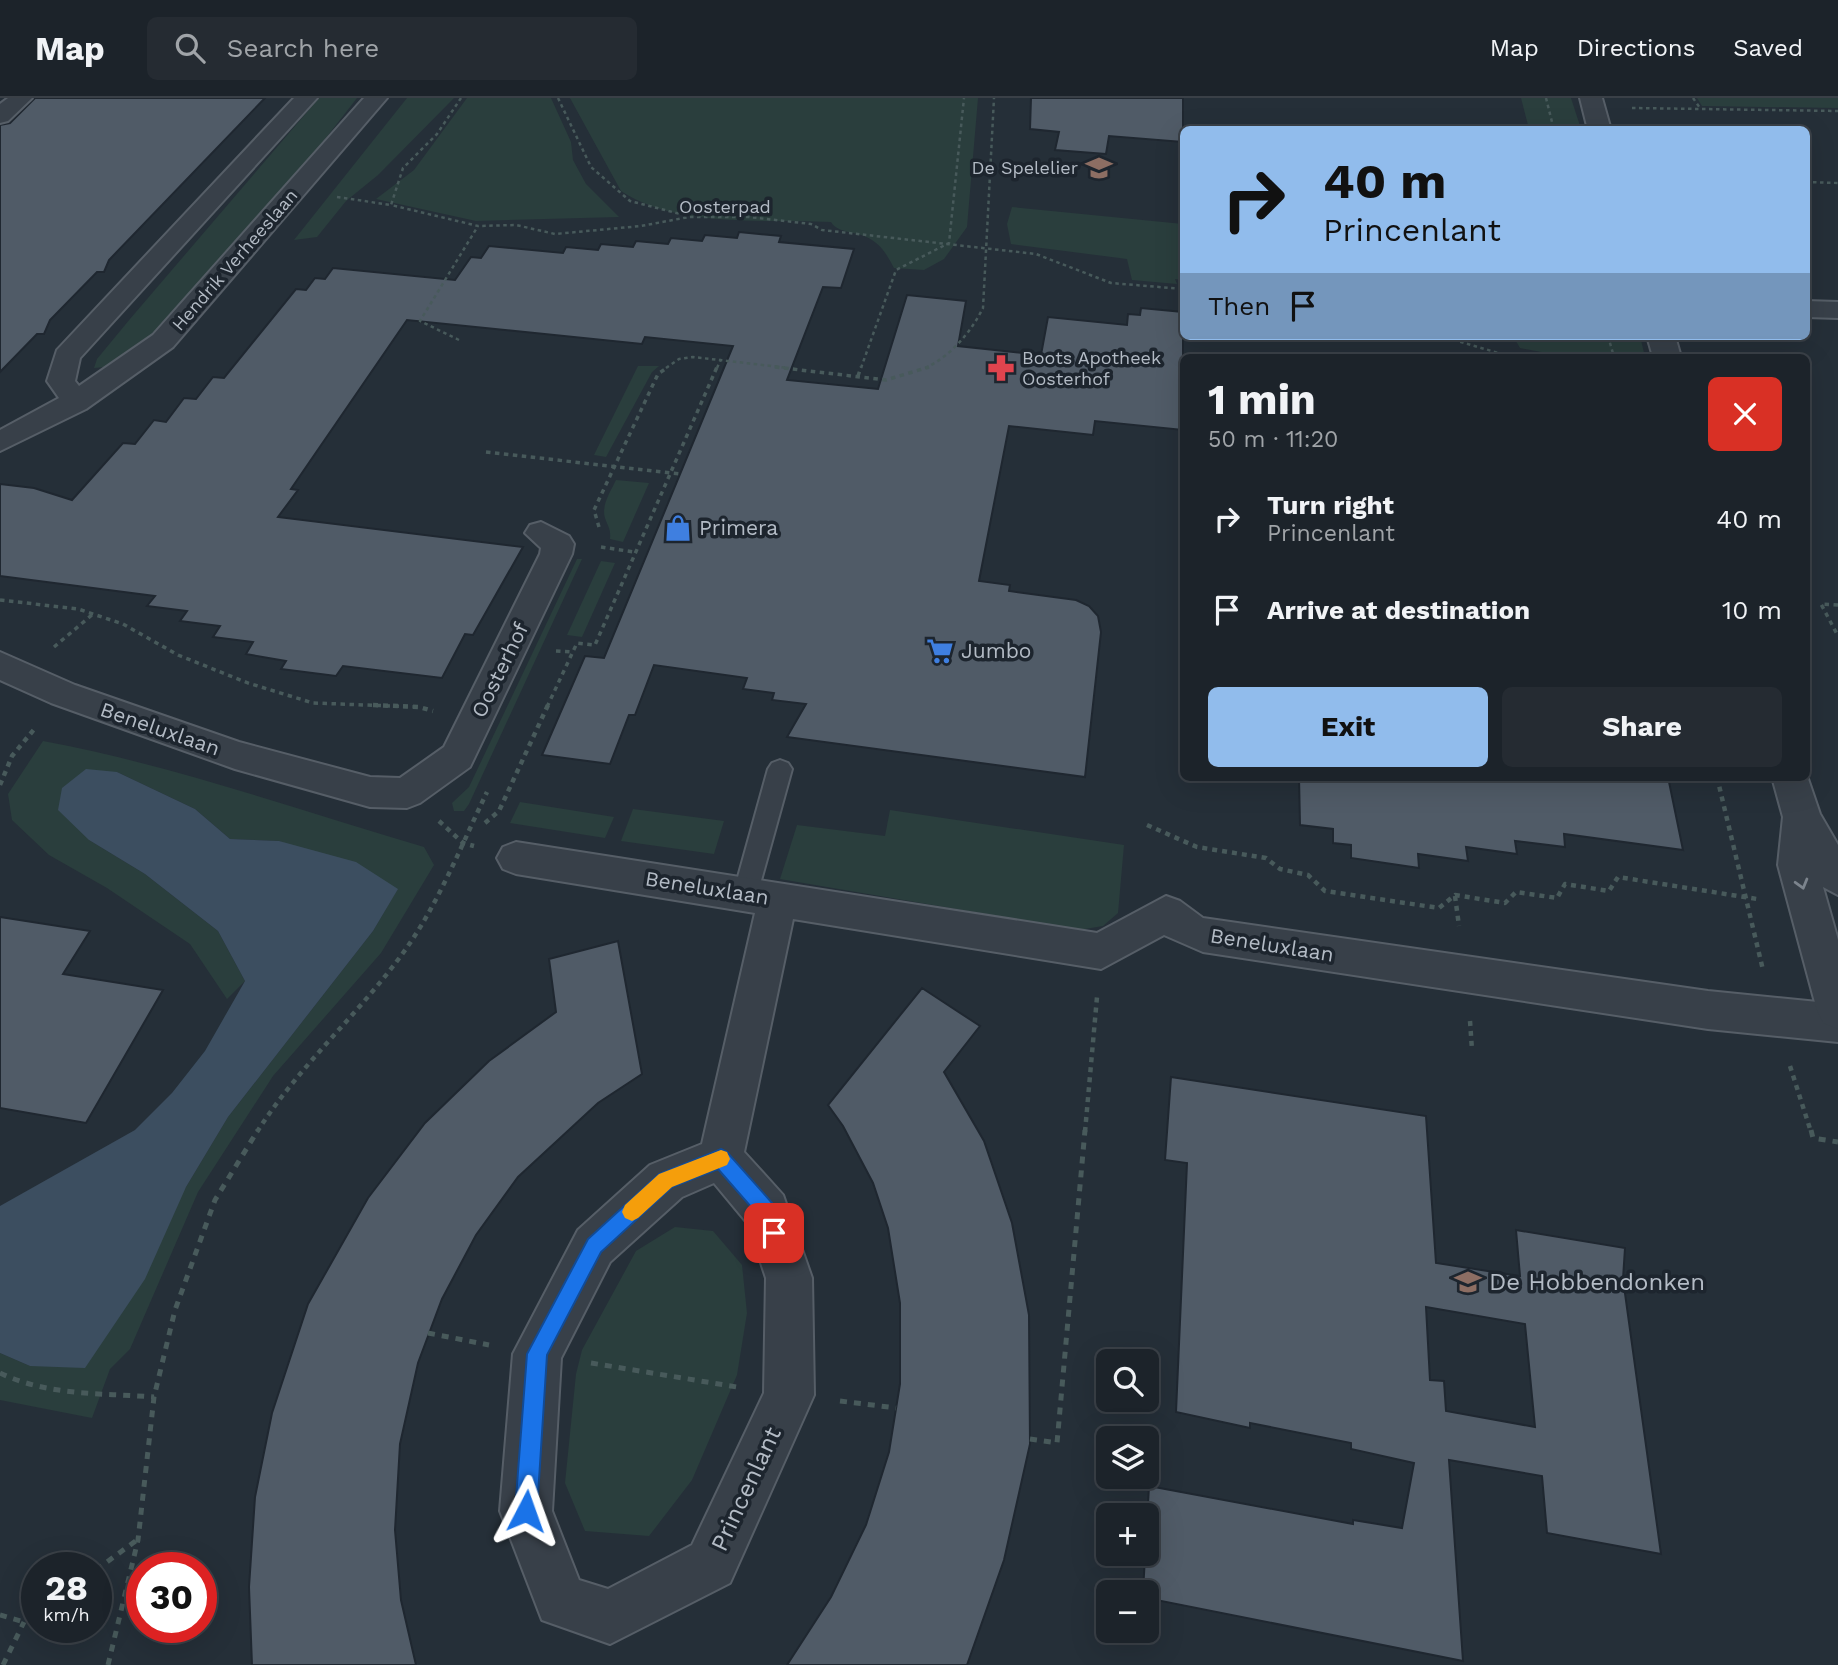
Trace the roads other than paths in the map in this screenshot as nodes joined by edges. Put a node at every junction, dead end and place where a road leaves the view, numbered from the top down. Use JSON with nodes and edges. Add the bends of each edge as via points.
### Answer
{"nodes":[{"id":1,"x":21,"y":98,"type":"edge"},
{"id":2,"x":306,"y":98,"type":"edge"},
{"id":3,"x":376,"y":98,"type":"edge"},
{"id":4,"x":1593,"y":103,"type":"edge"},
{"id":5,"x":0,"y":116,"type":"edge"},
{"id":6,"x":1599,"y":126,"type":"edge"},
{"id":7,"x":1810,"y":309,"type":"edge"},
{"id":8,"x":1838,"y":310,"type":"edge"},
{"id":9,"x":76,"y":403,"type":"junction"},
{"id":10,"x":0,"y":442,"type":"edge"},
{"id":11,"x":541,"y":533,"type":"dead end"},
{"id":12,"x":0,"y":665,"type":"edge"},
{"id":13,"x":780,"y":769,"type":"dead end"},
{"id":14,"x":1791,"y":781,"type":"edge"},
{"id":15,"x":407,"y":793,"type":"joint"},
{"id":16,"x":1802,"y":817,"type":"junction"},
{"id":17,"x":516,"y":858,"type":"dead end"},
{"id":18,"x":1838,"y":879,"type":"edge"},
{"id":19,"x":762,"y":897,"type":"junction"},
{"id":20,"x":1838,"y":1010,"type":"edge"},
{"id":21,"x":1838,"y":1023,"type":"edge"},
{"id":22,"x":721,"y":1158,"type":"junction"}],
"edges":[{"from":1,"to":5,"type":"street"},
{"from":2,"to":9,"type":"street","via":[[67,356],[61,381]]},
{"from":3,"to":9,"type":"street","name":"Hendrik Verheeslaan","via":[[163,341]]},
{"from":4,"to":6,"type":"street"},
{"from":7,"to":8,"type":"street"},
{"from":9,"to":10,"type":"street","name":"Hendrik Verheeslaan"},
{"from":11,"to":15,"type":"street","name":"Oosterhof","via":[[558,544],[556,554],[457,757]]},
{"from":12,"to":15,"type":"street","name":"Beneluxlaan","via":[[63,694],[235,755],[370,792]]},
{"from":13,"to":19,"type":"lane"},
{"from":14,"to":16,"type":"street"},
{"from":16,"to":18,"type":"street"},
{"from":16,"to":20,"type":"street","one_way":true,"via":[[1797,865]]},
{"from":17,"to":19,"type":"street","name":"Beneluxlaan"},
{"from":19,"to":21,"type":"street","name":"Beneluxlaan","via":[[1101,951],[1166,913],[1184,928],[1203,935],[1708,1010]]},
{"from":19,"to":22,"type":"street"},
{"from":22,"to":22,"type":"street","name":"Princenlant","via":[[766,1211],[789,1278],[789,1395],[711,1564],[610,1617],[561,1601],[526,1511],[537,1354],[594,1246],[666,1181]]}]}
